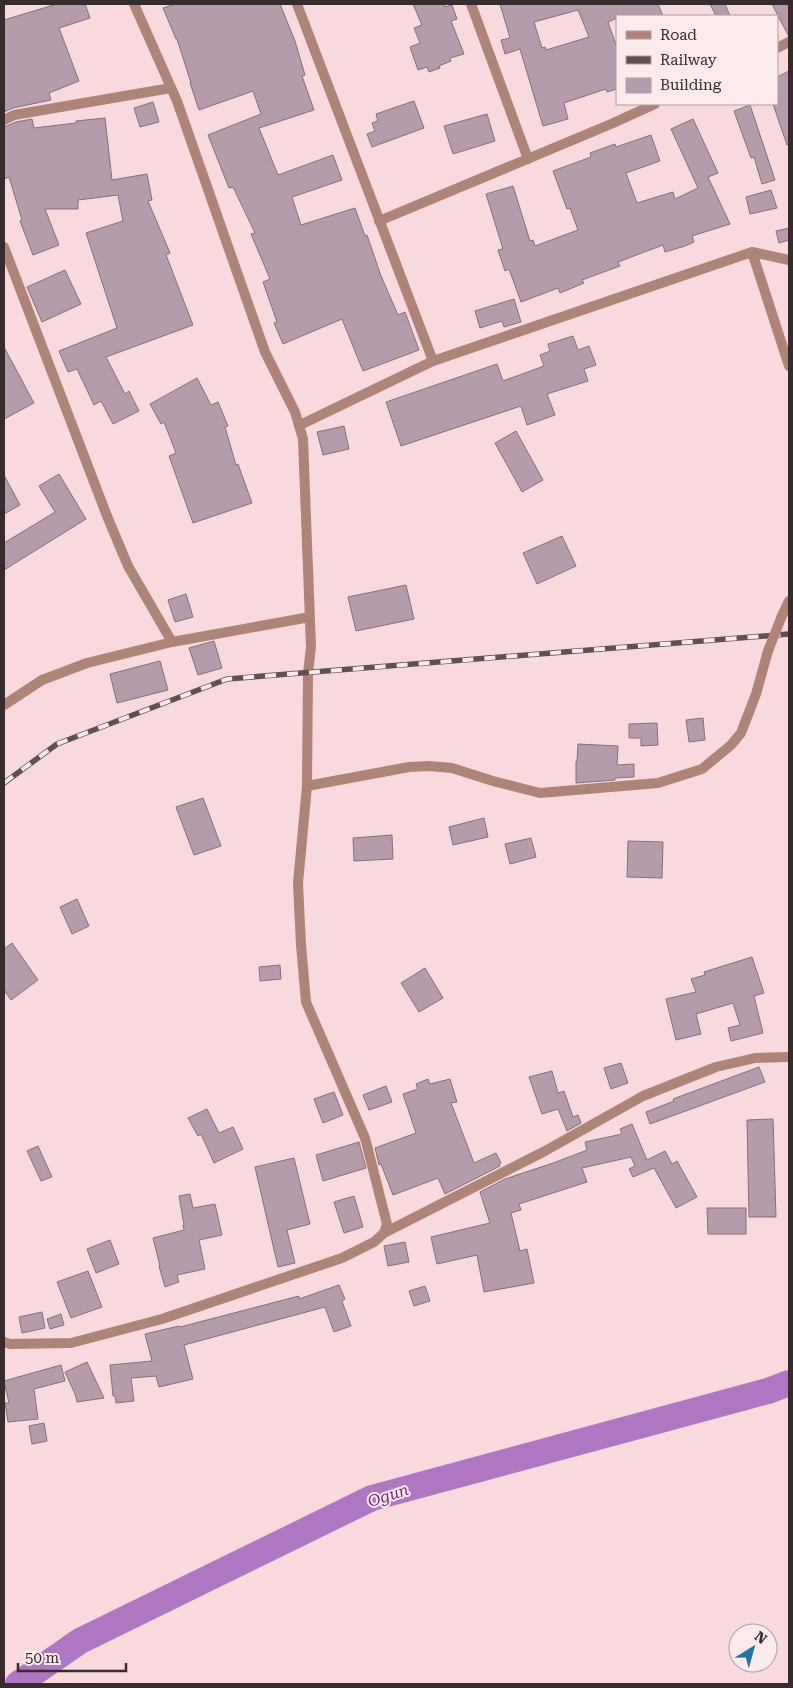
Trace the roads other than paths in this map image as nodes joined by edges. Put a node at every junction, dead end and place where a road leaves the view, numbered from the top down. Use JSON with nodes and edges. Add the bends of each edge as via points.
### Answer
{"nodes":[{"id":1,"x":134,"y":4,"type":"edge"},
{"id":2,"x":298,"y":4,"type":"edge"},
{"id":3,"x":471,"y":4,"type":"edge"},
{"id":4,"x":171,"y":88,"type":"junction"},
{"id":5,"x":653,"y":105,"type":"edge"},
{"id":6,"x":4,"y":120,"type":"edge"},
{"id":7,"x":528,"y":159,"type":"junction"},
{"id":8,"x":379,"y":221,"type":"junction"},
{"id":9,"x":4,"y":248,"type":"edge"},
{"id":10,"x":752,"y":252,"type":"junction"},
{"id":11,"x":789,"y":260,"type":"edge"},
{"id":12,"x":433,"y":361,"type":"junction"},
{"id":13,"x":789,"y":366,"type":"edge"},
{"id":14,"x":300,"y":425,"type":"junction"},
{"id":15,"x":789,"y":601,"type":"edge"},
{"id":16,"x":310,"y":617,"type":"junction"},
{"id":17,"x":172,"y":642,"type":"junction"},
{"id":18,"x":4,"y":705,"type":"edge"},
{"id":19,"x":307,"y":786,"type":"junction"},
{"id":20,"x":789,"y":1056,"type":"edge"},
{"id":21,"x":384,"y":1233,"type":"junction"},
{"id":22,"x":4,"y":1342,"type":"edge"}],
"edges":[{"from":1,"to":4,"type":"street"},
{"from":2,"to":8,"type":"street"},
{"from":3,"to":7,"type":"street"},
{"from":4,"to":6,"type":"street","via":[[14,115]]},
{"from":4,"to":14,"type":"street","via":[[265,352]]},
{"from":5,"to":7,"type":"street"},
{"from":7,"to":8,"type":"street"},
{"from":8,"to":12,"type":"street"},
{"from":9,"to":17,"type":"street","via":[[121,550]]},
{"from":10,"to":11,"type":"street"},
{"from":10,"to":12,"type":"street"},
{"from":10,"to":13,"type":"street"},
{"from":12,"to":14,"type":"street"},
{"from":14,"to":16,"type":"street","via":[[305,462]]},
{"from":15,"to":19,"type":"street","bridge":true,"via":[[768,651],[741,733],[702,769],[658,783],[540,793],[452,768],[429,766]]},
{"from":16,"to":17,"type":"street"},
{"from":16,"to":19,"type":"street"},
{"from":17,"to":18,"type":"street","via":[[87,663],[42,680]]},
{"from":19,"to":21,"type":"street","via":[[298,883],[306,1002],[365,1138],[387,1224]]},
{"from":20,"to":21,"type":"street","via":[[755,1058],[716,1067],[643,1096],[545,1151]]},
{"from":21,"to":22,"type":"street","via":[[374,1242],[342,1258],[162,1319],[71,1343]]}]}
